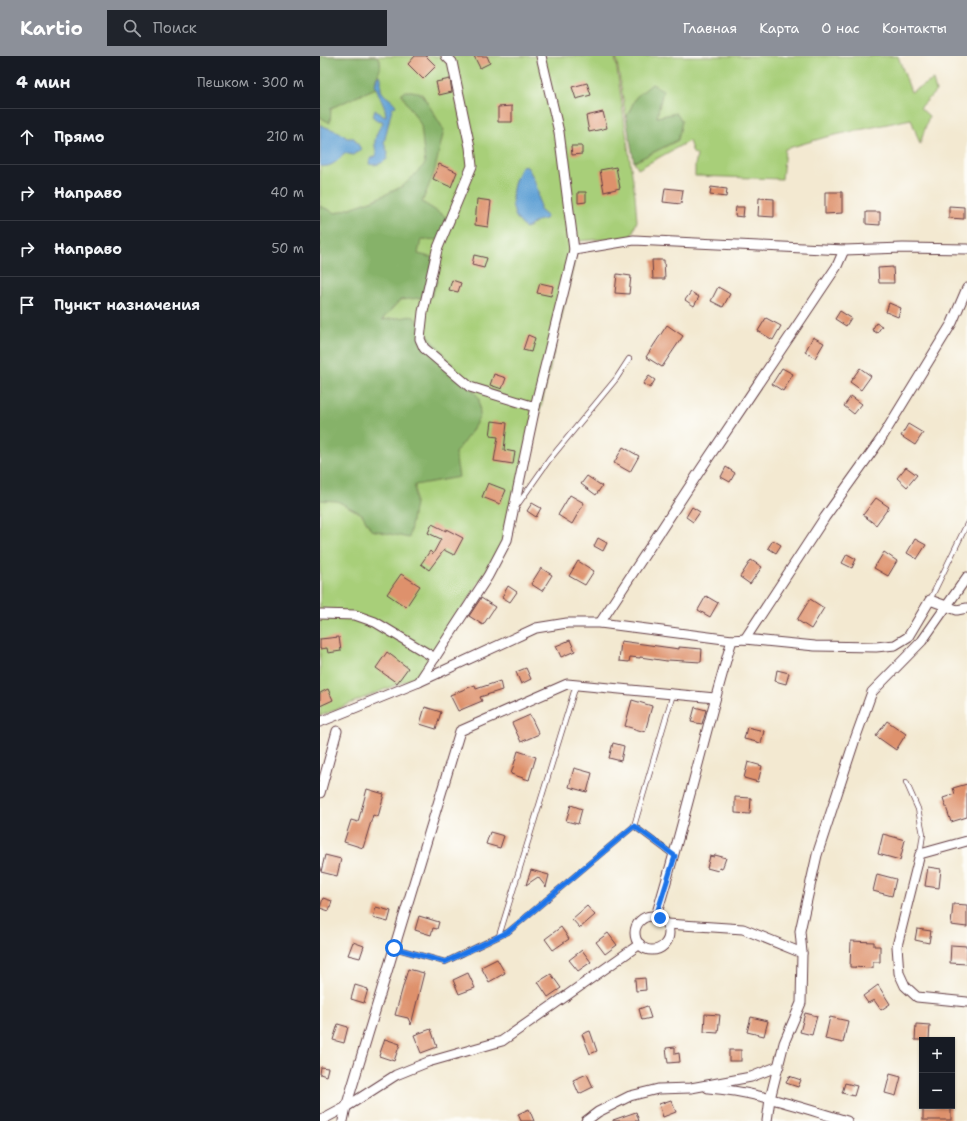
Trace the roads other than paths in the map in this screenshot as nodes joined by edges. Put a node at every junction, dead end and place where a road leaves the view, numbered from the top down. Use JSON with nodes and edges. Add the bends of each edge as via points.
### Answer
{"nodes":[{"id":1,"x":446,"y":56,"type":"edge"},
{"id":2,"x":541,"y":56,"type":"edge"},
{"id":3,"x":967,"y":249,"type":"edge"},
{"id":4,"x":574,"y":250,"type":"junction"},
{"id":5,"x":844,"y":250,"type":"junction"},
{"id":6,"x":967,"y":288,"type":"edge"},
{"id":7,"x":629,"y":359,"type":"dead end"},
{"id":8,"x":535,"y":407,"type":"junction"},
{"id":9,"x":514,"y":510,"type":"junction"},
{"id":10,"x":967,"y":524,"type":"edge"},
{"id":11,"x":967,"y":577,"type":"edge"},
{"id":12,"x":930,"y":600,"type":"junction"},
{"id":13,"x":947,"y":607,"type":"junction"},
{"id":14,"x":967,"y":608,"type":"edge"},
{"id":15,"x":320,"y":614,"type":"edge"},
{"id":16,"x":600,"y":623,"type":"junction"},
{"id":17,"x":745,"y":639,"type":"junction"},
{"id":18,"x":732,"y":640,"type":"junction"},
{"id":19,"x":435,"y":658,"type":"junction"},
{"id":20,"x":419,"y":682,"type":"junction"},
{"id":21,"x":576,"y":685,"type":"junction"},
{"id":22,"x":673,"y":694,"type":"junction"},
{"id":23,"x":715,"y":698,"type":"junction"},
{"id":24,"x":320,"y":722,"type":"edge"},
{"id":25,"x":337,"y":731,"type":"dead end"},
{"id":26,"x":906,"y":782,"type":"dead end"},
{"id":27,"x":320,"y":794,"type":"edge"},
{"id":28,"x":634,"y":826,"type":"junction"},
{"id":29,"x":967,"y":841,"type":"edge"},
{"id":30,"x":920,"y":854,"type":"junction"},
{"id":31,"x":675,"y":856,"type":"junction"},
{"id":32,"x":656,"y":916,"type":"junction"},
{"id":33,"x":667,"y":924,"type":"junction"},
{"id":34,"x":499,"y":936,"type":"junction"},
{"id":35,"x":640,"y":944,"type":"junction"},
{"id":36,"x":394,"y":948,"type":"junction"},
{"id":37,"x":802,"y":953,"type":"junction"},
{"id":38,"x":967,"y":1002,"type":"edge"},
{"id":39,"x":779,"y":1066,"type":"junction"},
{"id":40,"x":691,"y":1088,"type":"junction"},
{"id":41,"x":770,"y":1099,"type":"junction"},
{"id":42,"x":346,"y":1107,"type":"junction"},
{"id":43,"x":320,"y":1121,"type":"edge"},
{"id":44,"x":343,"y":1121,"type":"edge"},
{"id":45,"x":586,"y":1121,"type":"edge"},
{"id":46,"x":767,"y":1121,"type":"edge"},
{"id":47,"x":847,"y":1121,"type":"edge"}],
"edges":[{"from":1,"to":8,"type":"street","via":[[452,62],[472,166],[437,250],[423,312],[420,339],[424,348],[470,387]]},
{"from":2,"to":4,"type":"street","via":[[559,132]]},
{"from":3,"to":5,"type":"street"},
{"from":4,"to":5,"type":"street","via":[[634,240]]},
{"from":4,"to":8,"type":"street"},
{"from":5,"to":16,"type":"street","via":[[837,266]]},
{"from":6,"to":17,"type":"street","via":[[952,323],[881,439],[824,517]]},
{"from":7,"to":9,"type":"lane","via":[[549,460]]},
{"from":8,"to":9,"type":"street"},
{"from":9,"to":19,"type":"street","via":[[507,540],[498,558]]},
{"from":10,"to":12,"type":"lane"},
{"from":11,"to":13,"type":"street"},
{"from":12,"to":13,"type":"street"},
{"from":12,"to":17,"type":"street","via":[[908,637],[896,645],[815,646]]},
{"from":13,"to":14,"type":"street","via":[[957,610]]},
{"from":13,"to":37,"type":"street","via":[[922,641],[872,692],[817,855],[800,931]]},
{"from":15,"to":19,"type":"street","via":[[355,615],[375,622]]},
{"from":16,"to":18,"type":"street"},
{"from":16,"to":20,"type":"street","via":[[567,623],[536,628]]},
{"from":17,"to":18,"type":"street"},
{"from":18,"to":23,"type":"street"},
{"from":19,"to":20,"type":"street"},
{"from":20,"to":24,"type":"street"},
{"from":21,"to":22,"type":"street"},
{"from":21,"to":34,"type":"lane"},
{"from":21,"to":36,"type":"street","via":[[567,684],[460,731]]},
{"from":22,"to":23,"type":"street"},
{"from":22,"to":28,"type":"lane"},
{"from":23,"to":31,"type":"street"},
{"from":25,"to":27,"type":"street"},
{"from":26,"to":30,"type":"lane","via":[[918,809],[922,828]]},
{"from":28,"to":31,"type":"lane"},
{"from":28,"to":34,"type":"lane","via":[[508,932]]},
{"from":29,"to":30,"type":"street"},
{"from":30,"to":38,"type":"street","via":[[897,946],[899,973],[904,986],[917,997]]},
{"from":31,"to":32,"type":"street"},
{"from":32,"to":33,"type":"street"},
{"from":32,"to":35,"type":"street","via":[[645,917],[637,924],[635,934]]},
{"from":33,"to":35,"type":"street","via":[[669,935],[665,945],[649,950]]},
{"from":33,"to":37,"type":"street","via":[[743,929]]},
{"from":34,"to":36,"type":"lane","via":[[445,962]]},
{"from":35,"to":42,"type":"street","via":[[502,1041],[396,1074]]},
{"from":36,"to":42,"type":"street"},
{"from":37,"to":39,"type":"street","via":[[802,1003],[784,1044]]},
{"from":39,"to":40,"type":"street","via":[[751,1077]]},
{"from":39,"to":41,"type":"street"},
{"from":40,"to":41,"type":"street","via":[[725,1089]]},
{"from":40,"to":45,"type":"street","via":[[658,1089],[630,1096]]},
{"from":41,"to":46,"type":"street"},
{"from":41,"to":47,"type":"street"},
{"from":42,"to":43,"type":"street"},
{"from":42,"to":44,"type":"street"}]}
